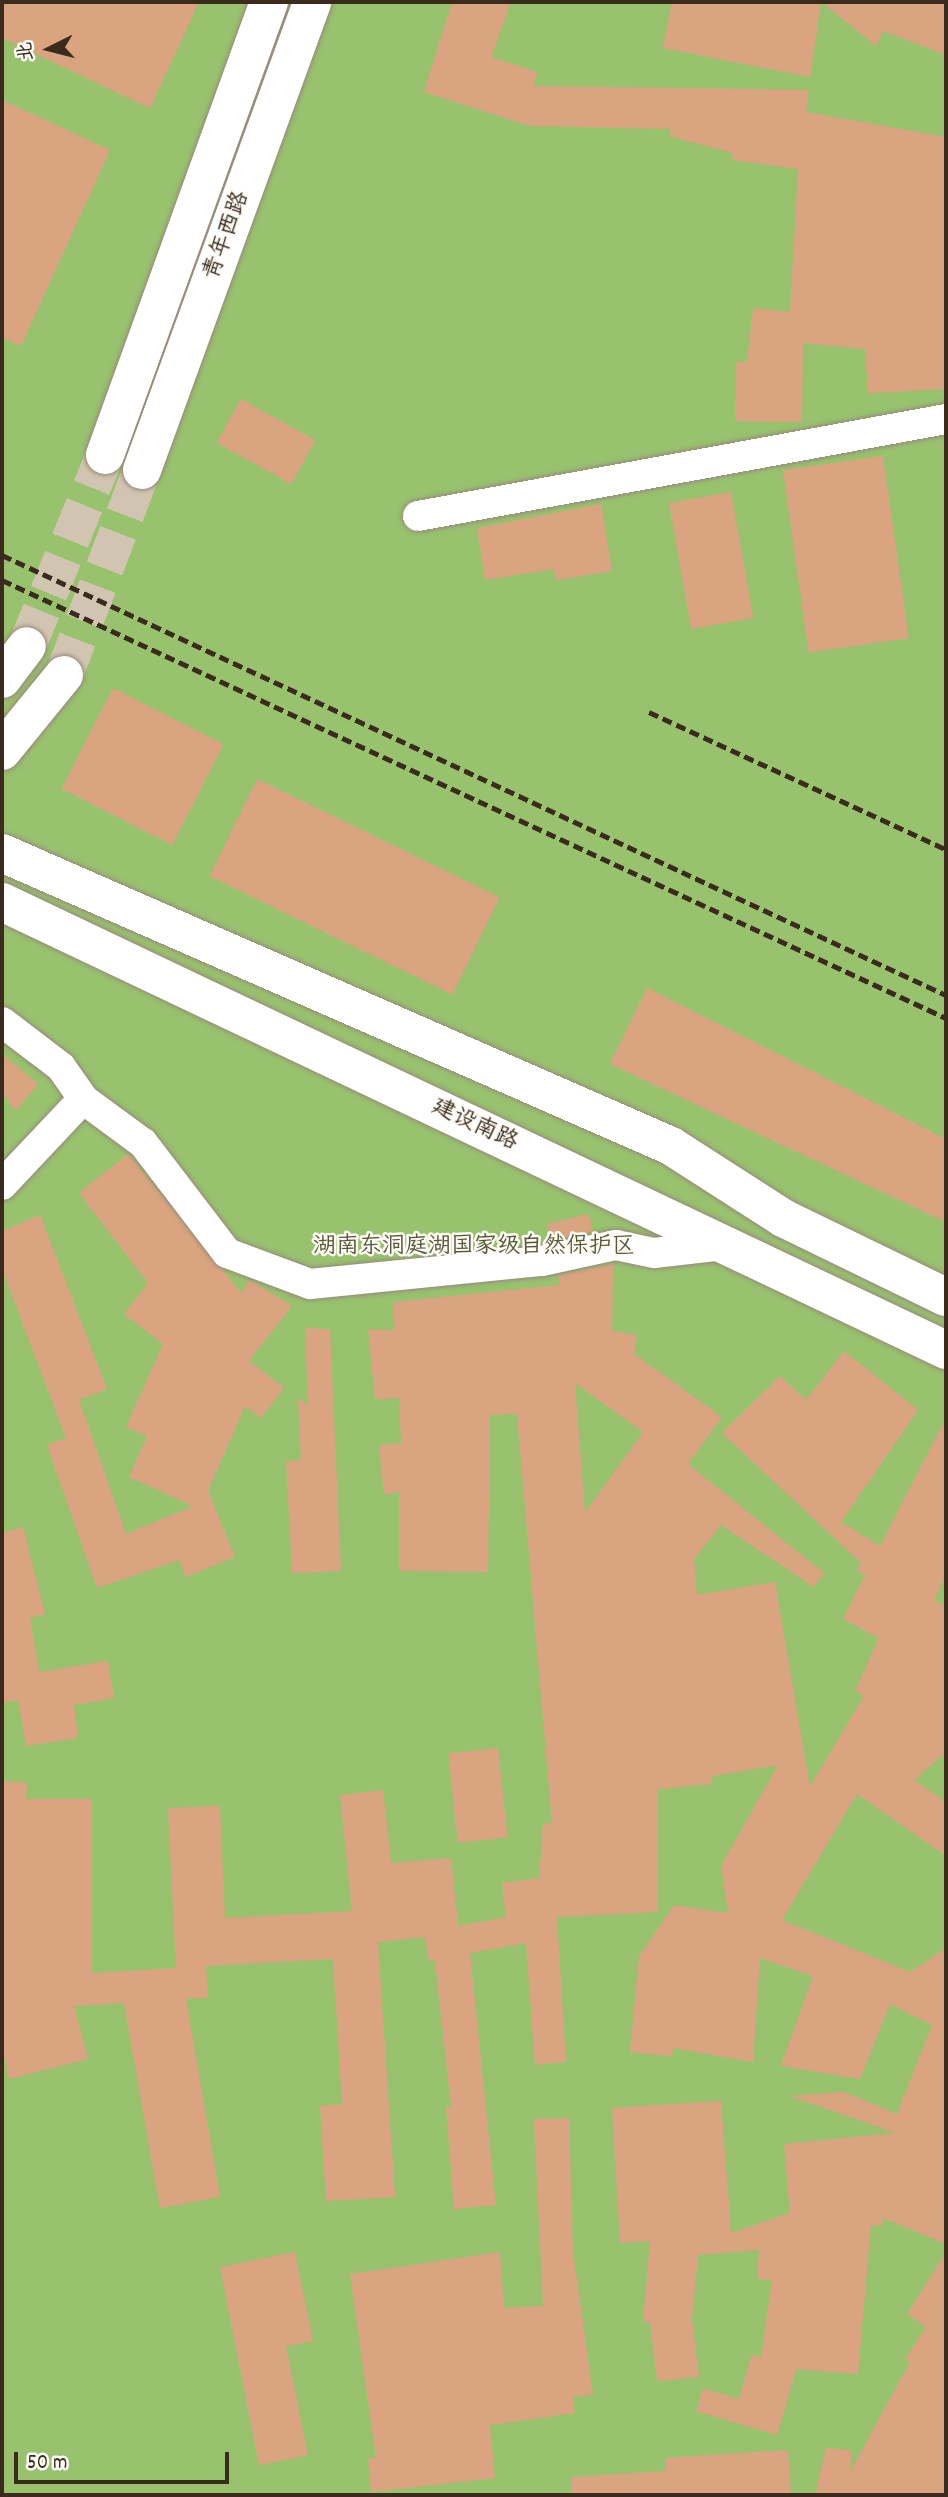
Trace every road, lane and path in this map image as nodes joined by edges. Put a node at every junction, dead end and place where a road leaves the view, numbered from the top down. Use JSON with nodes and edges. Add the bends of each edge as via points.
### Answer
{"nodes":[{"id":1,"x":270,"y":2,"type":"edge"},
{"id":2,"x":312,"y":2,"type":"edge"},
{"id":3,"x":946,"y":419,"type":"edge"},
{"id":4,"x":105,"y":455,"type":"tunnel mouth"},
{"id":5,"x":142,"y":470,"type":"tunnel mouth"},
{"id":6,"x":418,"y":516,"type":"dead end"},
{"id":7,"x":27,"y":646,"type":"tunnel mouth"},
{"id":8,"x":65,"y":675,"type":"tunnel mouth"},
{"id":9,"x":2,"y":679,"type":"edge"},
{"id":10,"x":2,"y":751,"type":"edge"},
{"id":11,"x":2,"y":853,"type":"edge"},
{"id":12,"x":2,"y":902,"type":"edge"},
{"id":13,"x":2,"y":1022,"type":"edge"},
{"id":14,"x":83,"y":1099,"type":"junction"},
{"id":15,"x":2,"y":1185,"type":"edge"},
{"id":16,"x":724,"y":1245,"type":"junction"},
{"id":17,"x":946,"y":1297,"type":"edge"},
{"id":18,"x":946,"y":1350,"type":"edge"}],
"edges":[{"from":1,"to":4,"type":"main road","name":"青年西路"},
{"from":2,"to":5,"type":"main road","name":"青年西路"},
{"from":3,"to":6,"type":"street"},
{"from":7,"to":9,"type":"main road"},
{"from":8,"to":10,"type":"main road"},
{"from":11,"to":17,"type":"main road","via":[[671,1146],[783,1218]]},
{"from":12,"to":16,"type":"main road","name":"建设南路"},
{"from":13,"to":14,"type":"street","via":[[61,1067]]},
{"from":14,"to":15,"type":"street"},
{"from":14,"to":16,"type":"street","via":[[143,1143],[227,1253],[310,1284],[542,1261],[616,1245],[654,1253]]},
{"from":16,"to":18,"type":"main road","name":"建设南路"}]}
